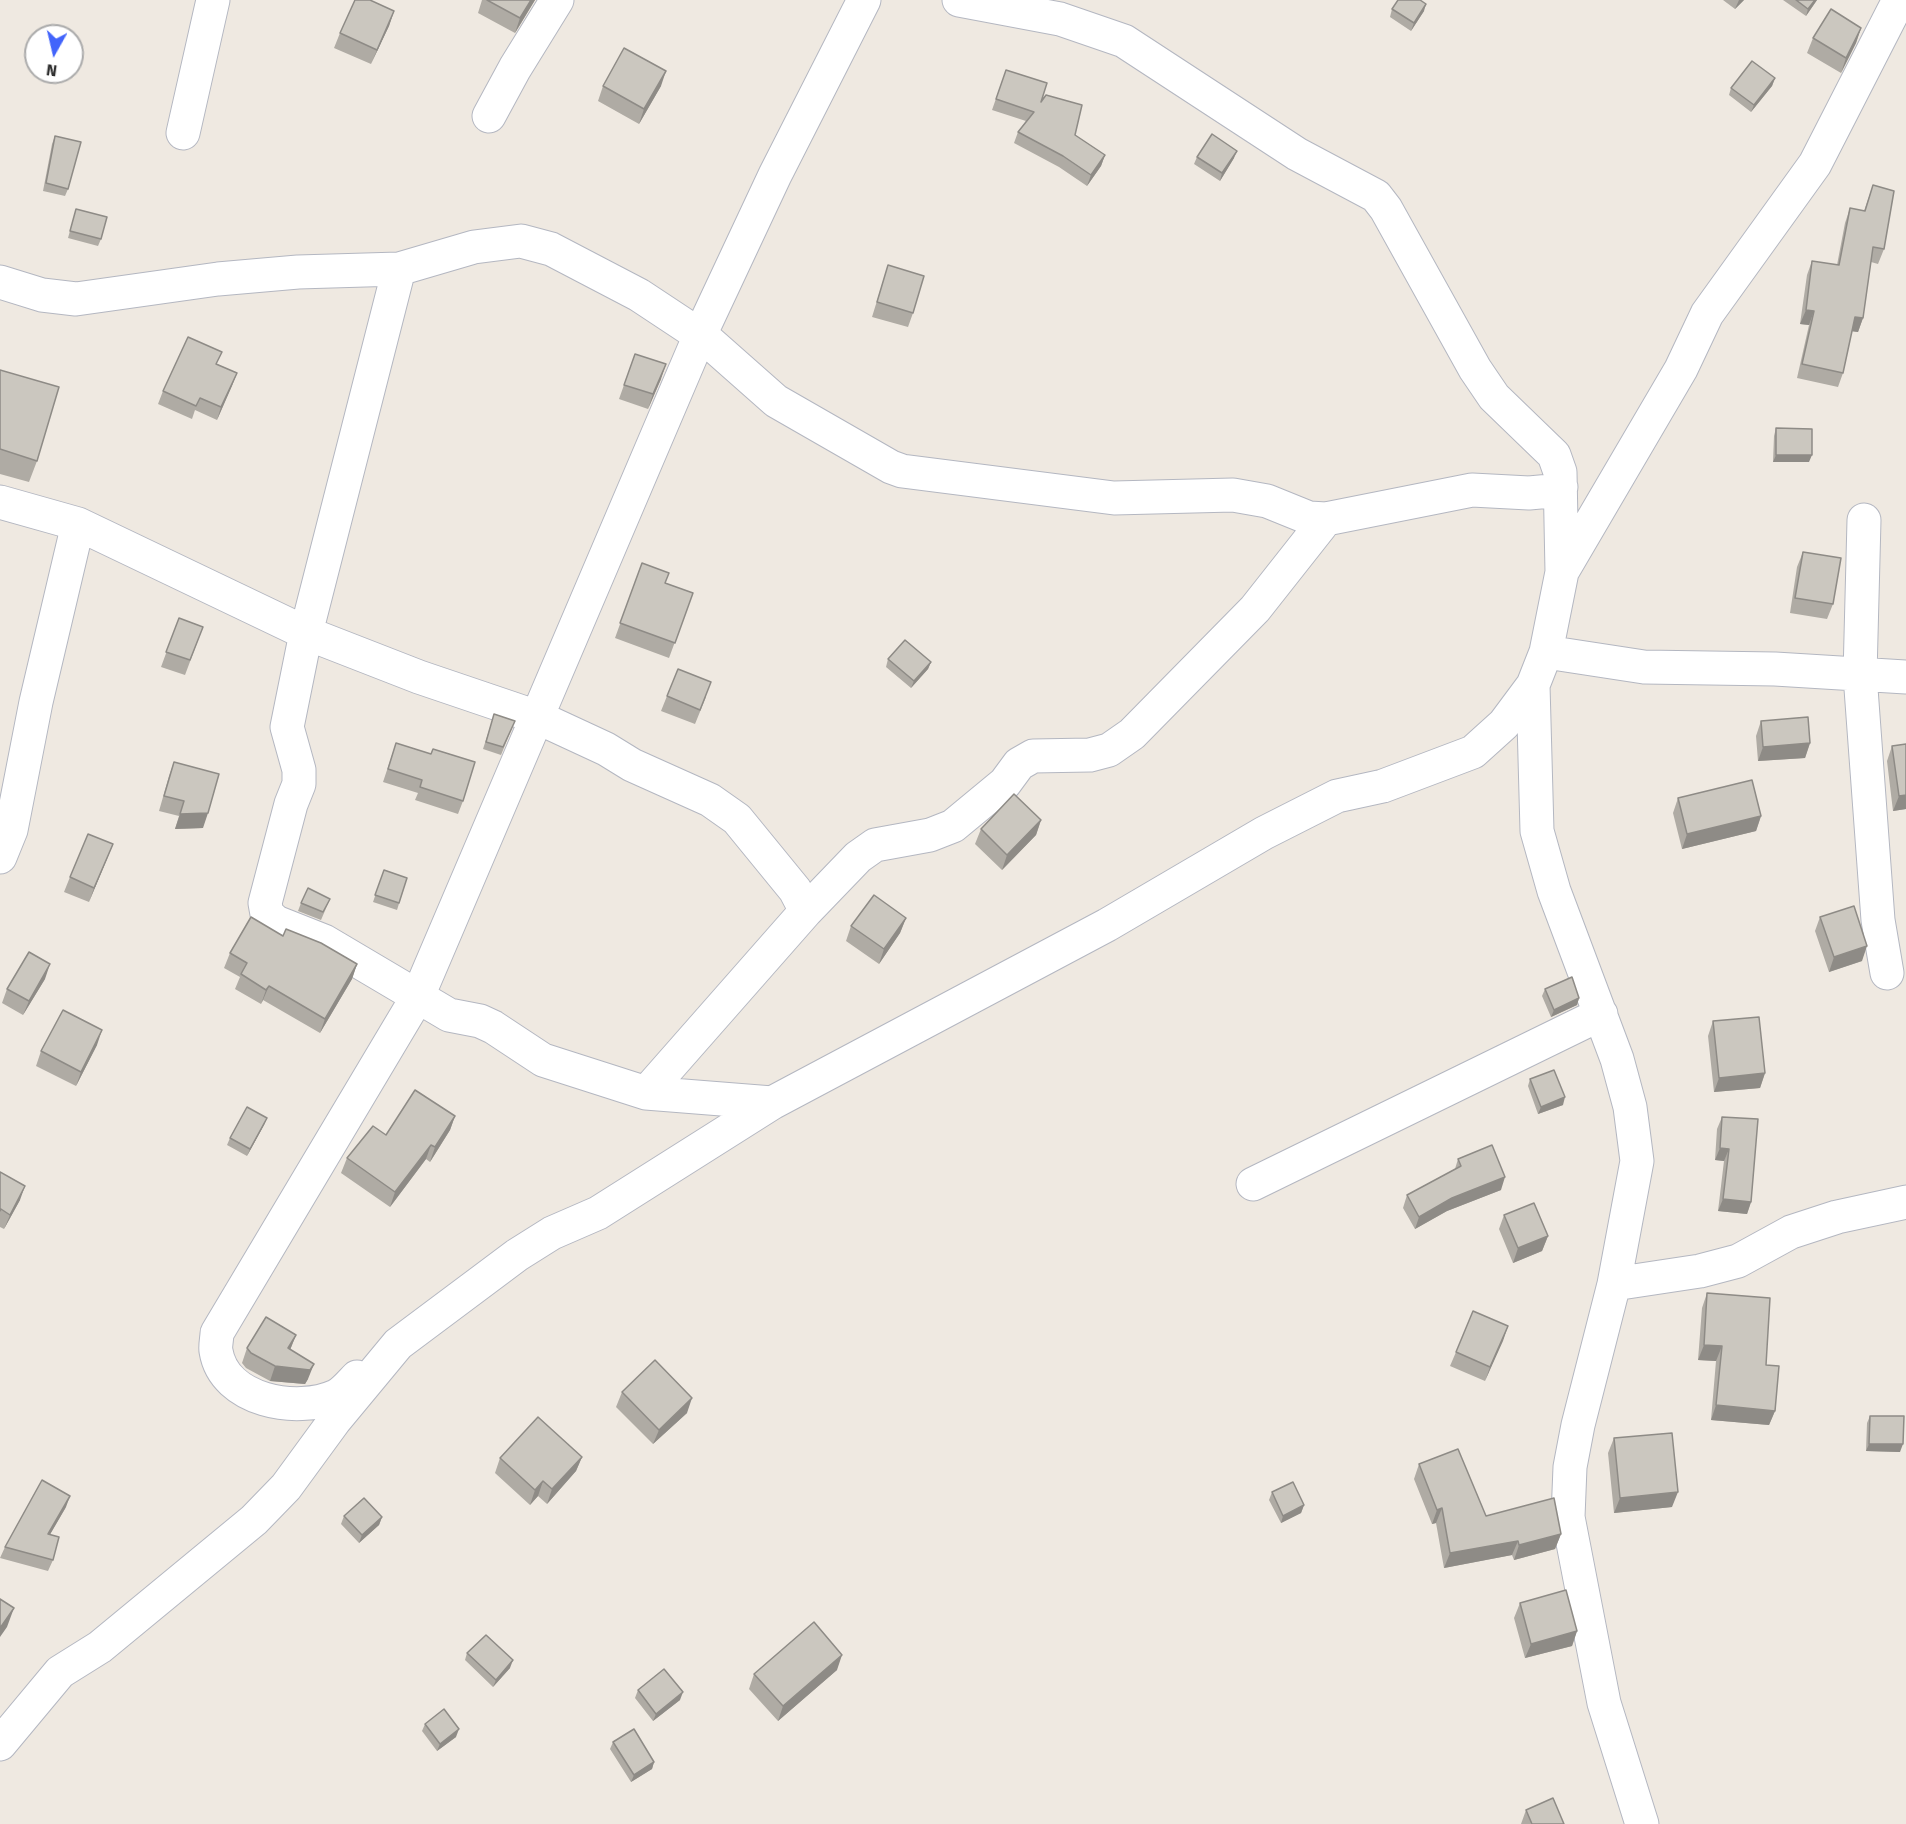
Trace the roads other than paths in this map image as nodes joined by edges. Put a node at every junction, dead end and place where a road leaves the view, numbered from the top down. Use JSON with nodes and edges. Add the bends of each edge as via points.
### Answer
{"nodes":[{"id":1,"x":213,"y":0,"type":"edge"},
{"id":2,"x":557,"y":0,"type":"edge"},
{"id":3,"x":864,"y":0,"type":"edge"},
{"id":4,"x":959,"y":0,"type":"edge"},
{"id":5,"x":1899,"y":0,"type":"edge"},
{"id":6,"x":489,"y":116,"type":"dead end"},
{"id":7,"x":183,"y":133,"type":"dead end"},
{"id":8,"x":399,"y":269,"type":"junction"},
{"id":9,"x":0,"y":282,"type":"edge"},
{"id":10,"x":700,"y":335,"type":"junction"},
{"id":11,"x":1561,"y":487,"type":"junction"},
{"id":12,"x":0,"y":502,"type":"edge"},
{"id":13,"x":1326,"y":519,"type":"junction"},
{"id":14,"x":1864,"y":520,"type":"dead end"},
{"id":15,"x":78,"y":524,"type":"junction"},
{"id":16,"x":1562,"y":572,"type":"junction"},
{"id":17,"x":306,"y":633,"type":"junction"},
{"id":18,"x":1546,"y":652,"type":"junction"},
{"id":19,"x":1860,"y":675,"type":"junction"},
{"id":20,"x":1906,"y":676,"type":"edge"},
{"id":21,"x":1533,"y":685,"type":"junction"},
{"id":22,"x":537,"y":717,"type":"junction"},
{"id":23,"x":0,"y":857,"type":"edge"},
{"id":24,"x":806,"y":911,"type":"junction"},
{"id":25,"x":1887,"y":973,"type":"dead end"},
{"id":26,"x":418,"y":996,"type":"junction"},
{"id":27,"x":1601,"y":1014,"type":"junction"},
{"id":28,"x":646,"y":1093,"type":"junction"},
{"id":29,"x":772,"y":1102,"type":"junction"},
{"id":30,"x":1253,"y":1184,"type":"dead end"},
{"id":31,"x":1906,"y":1202,"type":"edge"},
{"id":32,"x":1614,"y":1284,"type":"junction"},
{"id":33,"x":398,"y":1344,"type":"junction"},
{"id":34,"x":0,"y":1744,"type":"edge"},
{"id":35,"x":1642,"y":1824,"type":"edge"}],
"edges":[{"from":1,"to":7,"type":"street"},
{"from":2,"to":6,"type":"street"},
{"from":3,"to":10,"type":"street"},
{"from":4,"to":11,"type":"street","via":[[1060,19],[1124,42],[1297,154],[1376,196],[1494,397],[1554,456]]},
{"from":5,"to":16,"type":"street","via":[[1815,164],[1707,314],[1681,369]]},
{"from":8,"to":9,"type":"street","via":[[218,279],[76,299],[42,295]]},
{"from":8,"to":10,"type":"street","via":[[474,247],[521,241],[550,249],[639,296]]},
{"from":8,"to":17,"type":"street"},
{"from":10,"to":13,"type":"street","via":[[776,400],[902,471],[1114,498],[1233,495],[1267,501],[1310,518]]},
{"from":10,"to":22,"type":"street"},
{"from":11,"to":13,"type":"street","via":[[1529,493],[1472,490]]},
{"from":11,"to":16,"type":"street"},
{"from":12,"to":15,"type":"street"},
{"from":13,"to":24,"type":"street","via":[[1255,609],[1132,734],[1109,750],[1090,755],[1033,756],[1019,764],[1005,783],[953,826],[930,835],[875,845],[858,857]]},
{"from":14,"to":19,"type":"street"},
{"from":15,"to":17,"type":"street"},
{"from":15,"to":23,"type":"street","via":[[11,830]]},
{"from":16,"to":18,"type":"street"},
{"from":17,"to":22,"type":"street"},
{"from":17,"to":26,"type":"street","via":[[287,727],[299,784],[265,903],[267,914],[276,922],[324,941]]},
{"from":18,"to":19,"type":"street","via":[[1644,667]]},
{"from":18,"to":21,"type":"street"},
{"from":19,"to":20,"type":"street"},
{"from":19,"to":25,"type":"street","via":[[1878,920]]},
{"from":21,"to":27,"type":"street","via":[[1537,831],[1554,891]]},
{"from":21,"to":29,"type":"street","via":[[1504,724],[1473,752],[1383,786],[1337,796],[1264,833],[1107,925]]},
{"from":22,"to":24,"type":"street","via":[[724,808],[795,890]]},
{"from":22,"to":26,"type":"street"},
{"from":24,"to":28,"type":"street"},
{"from":26,"to":28,"type":"street","via":[[449,1015],[480,1021],[543,1060]]},
{"from":26,"to":33,"type":"street","via":[[225,1318],[217,1333],[215,1350],[221,1365],[244,1390],[279,1403],[300,1404],[338,1395]]},
{"from":27,"to":30,"type":"street"},
{"from":27,"to":32,"type":"street","via":[[1630,1107],[1637,1161]]},
{"from":28,"to":29,"type":"street"},
{"from":29,"to":33,"type":"street","via":[[598,1214],[552,1233]]},
{"from":31,"to":32,"type":"street","via":[[1791,1232],[1738,1261]]},
{"from":32,"to":35,"type":"street","via":[[1578,1425],[1570,1467],[1568,1517],[1604,1703]]},
{"from":33,"to":34,"type":"street","via":[[286,1487],[254,1520],[100,1647],[60,1672]]}]}
